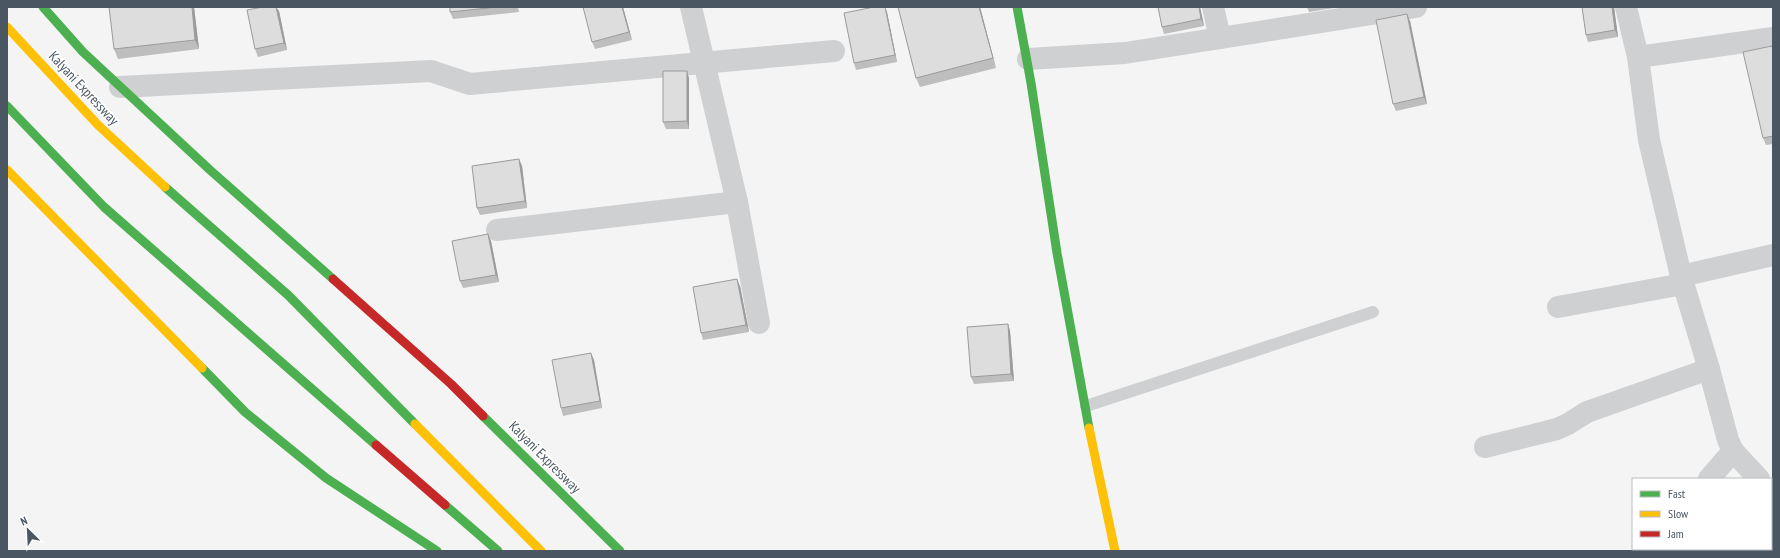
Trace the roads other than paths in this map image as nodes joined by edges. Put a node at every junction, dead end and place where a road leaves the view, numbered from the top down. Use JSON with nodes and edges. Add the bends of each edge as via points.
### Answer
{"nodes":[{"id":1,"x":43,"y":7,"type":"edge"},
{"id":2,"x":691,"y":7,"type":"edge"},
{"id":3,"x":1017,"y":7,"type":"edge"},
{"id":4,"x":1213,"y":7,"type":"edge"},
{"id":5,"x":1416,"y":7,"type":"edge"},
{"id":6,"x":1626,"y":7,"type":"edge"},
{"id":7,"x":7,"y":27,"type":"edge"},
{"id":8,"x":1220,"y":38,"type":"junction"},
{"id":9,"x":1773,"y":38,"type":"edge"},
{"id":10,"x":834,"y":51,"type":"dead end"},
{"id":11,"x":1638,"y":57,"type":"junction"},
{"id":12,"x":1028,"y":59,"type":"junction"},
{"id":13,"x":705,"y":63,"type":"junction"},
{"id":14,"x":120,"y":87,"type":"junction"},
{"id":15,"x":7,"y":106,"type":"edge"},
{"id":16,"x":7,"y":170,"type":"edge"},
{"id":17,"x":737,"y":202,"type":"junction"},
{"id":18,"x":497,"y":230,"type":"dead end"},
{"id":19,"x":1773,"y":255,"type":"edge"},
{"id":20,"x":1682,"y":280,"type":"junction"},
{"id":21,"x":1558,"y":307,"type":"dead end"},
{"id":22,"x":1373,"y":312,"type":"dead end"},
{"id":23,"x":759,"y":323,"type":"dead end"},
{"id":24,"x":1709,"y":369,"type":"junction"},
{"id":25,"x":1086,"y":406,"type":"junction"},
{"id":26,"x":1485,"y":447,"type":"dead end"},
{"id":27,"x":1733,"y":451,"type":"junction"},
{"id":28,"x":1763,"y":476,"type":"edge"},
{"id":29,"x":1710,"y":478,"type":"edge"},
{"id":30,"x":437,"y":551,"type":"edge"},
{"id":31,"x":498,"y":551,"type":"edge"},
{"id":32,"x":541,"y":551,"type":"edge"},
{"id":33,"x":620,"y":551,"type":"edge"},
{"id":34,"x":1115,"y":551,"type":"edge"}],
"edges":[{"from":1,"to":14,"type":"main road","name":"Kalyani Expressway","via":[[83,52]]},
{"from":2,"to":13,"type":"street"},
{"from":3,"to":12,"type":"main road"},
{"from":4,"to":8,"type":"street"},
{"from":5,"to":8,"type":"street"},
{"from":6,"to":11,"type":"street"},
{"from":7,"to":32,"type":"main road","name":"Kalyani Expressway","via":[[98,126],[288,295]]},
{"from":8,"to":12,"type":"street","via":[[1125,53]]},
{"from":9,"to":11,"type":"street"},
{"from":10,"to":13,"type":"street"},
{"from":11,"to":20,"type":"street","via":[[1649,140]]},
{"from":12,"to":25,"type":"main road","via":[[1050,211]]},
{"from":13,"to":14,"type":"street","via":[[470,84],[431,71]]},
{"from":13,"to":17,"type":"street"},
{"from":14,"to":33,"type":"main road","name":"Kalyani Expressway","via":[[450,384]]},
{"from":15,"to":31,"type":"main road","via":[[104,207]]},
{"from":16,"to":30,"type":"main road","via":[[245,412],[326,478]]},
{"from":17,"to":18,"type":"street"},
{"from":17,"to":23,"type":"street"},
{"from":19,"to":20,"type":"street"},
{"from":20,"to":21,"type":"street"},
{"from":20,"to":24,"type":"street"},
{"from":22,"to":25,"type":"lane"},
{"from":24,"to":26,"type":"street","via":[[1587,412],[1557,429]]},
{"from":24,"to":27,"type":"street"},
{"from":25,"to":34,"type":"main road"},
{"from":27,"to":28,"type":"street"},
{"from":27,"to":29,"type":"street"}]}
